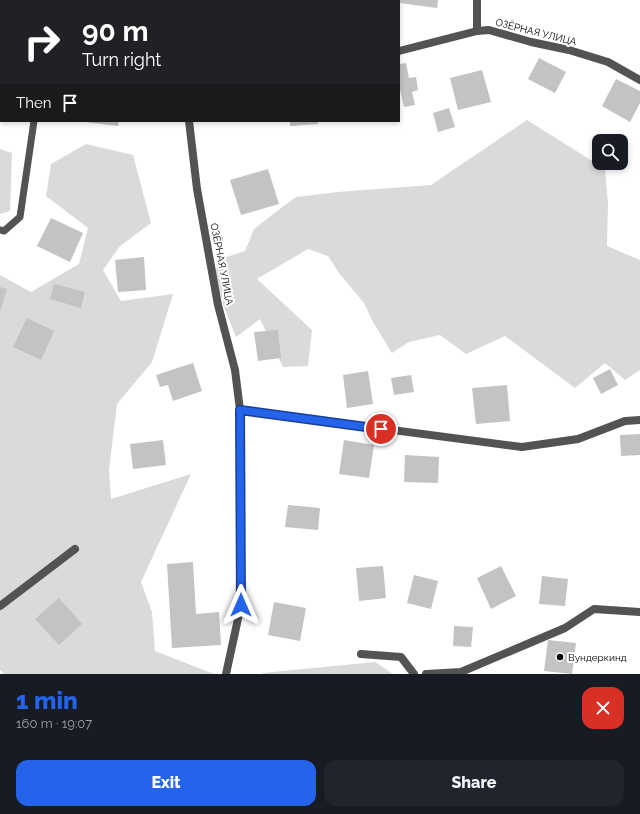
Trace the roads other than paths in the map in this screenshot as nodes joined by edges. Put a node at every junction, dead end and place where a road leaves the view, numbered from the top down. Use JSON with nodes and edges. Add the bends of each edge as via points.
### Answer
{"nodes":[{"id":1,"x":477,"y":0,"type":"edge"},
{"id":2,"x":477,"y":32,"type":"junction"},
{"id":3,"x":400,"y":51,"type":"edge"},
{"id":4,"x":640,"y":80,"type":"edge"},
{"id":5,"x":34,"y":122,"type":"edge"},
{"id":6,"x":189,"y":122,"type":"edge"},
{"id":7,"x":0,"y":230,"type":"edge"},
{"id":8,"x":240,"y":410,"type":"junction"},
{"id":9,"x":640,"y":420,"type":"edge"},
{"id":10,"x":75,"y":549,"type":"dead end"},
{"id":11,"x":0,"y":606,"type":"edge"},
{"id":12,"x":640,"y":612,"type":"edge"},
{"id":13,"x":361,"y":654,"type":"dead end"},
{"id":14,"x":226,"y":674,"type":"edge"},
{"id":15,"x":414,"y":674,"type":"edge"},
{"id":16,"x":426,"y":674,"type":"edge"}],
"edges":[{"from":1,"to":2,"type":"street"},
{"from":2,"to":3,"type":"street","name":"ОЗЁРНАЯ УЛИЦА"},
{"from":2,"to":4,"type":"street","name":"ОЗЁРНАЯ УЛИЦА","via":[[489,30],[569,50],[608,62]]},
{"from":5,"to":7,"type":"lane","via":[[20,217],[4,231]]},
{"from":6,"to":8,"type":"street","name":"ОЗЁРНАЯ УЛИЦА","via":[[197,189],[218,305],[235,370]]},
{"from":8,"to":9,"type":"street","via":[[522,447],[578,439],[625,420]]},
{"from":8,"to":14,"type":"street","name":"ОЗЁРНАЯ УЛИЦА","via":[[241,605]]},
{"from":10,"to":11,"type":"street"},
{"from":12,"to":16,"type":"street","via":[[594,609],[565,628],[461,672]]},
{"from":13,"to":15,"type":"street","via":[[401,657]]}]}
